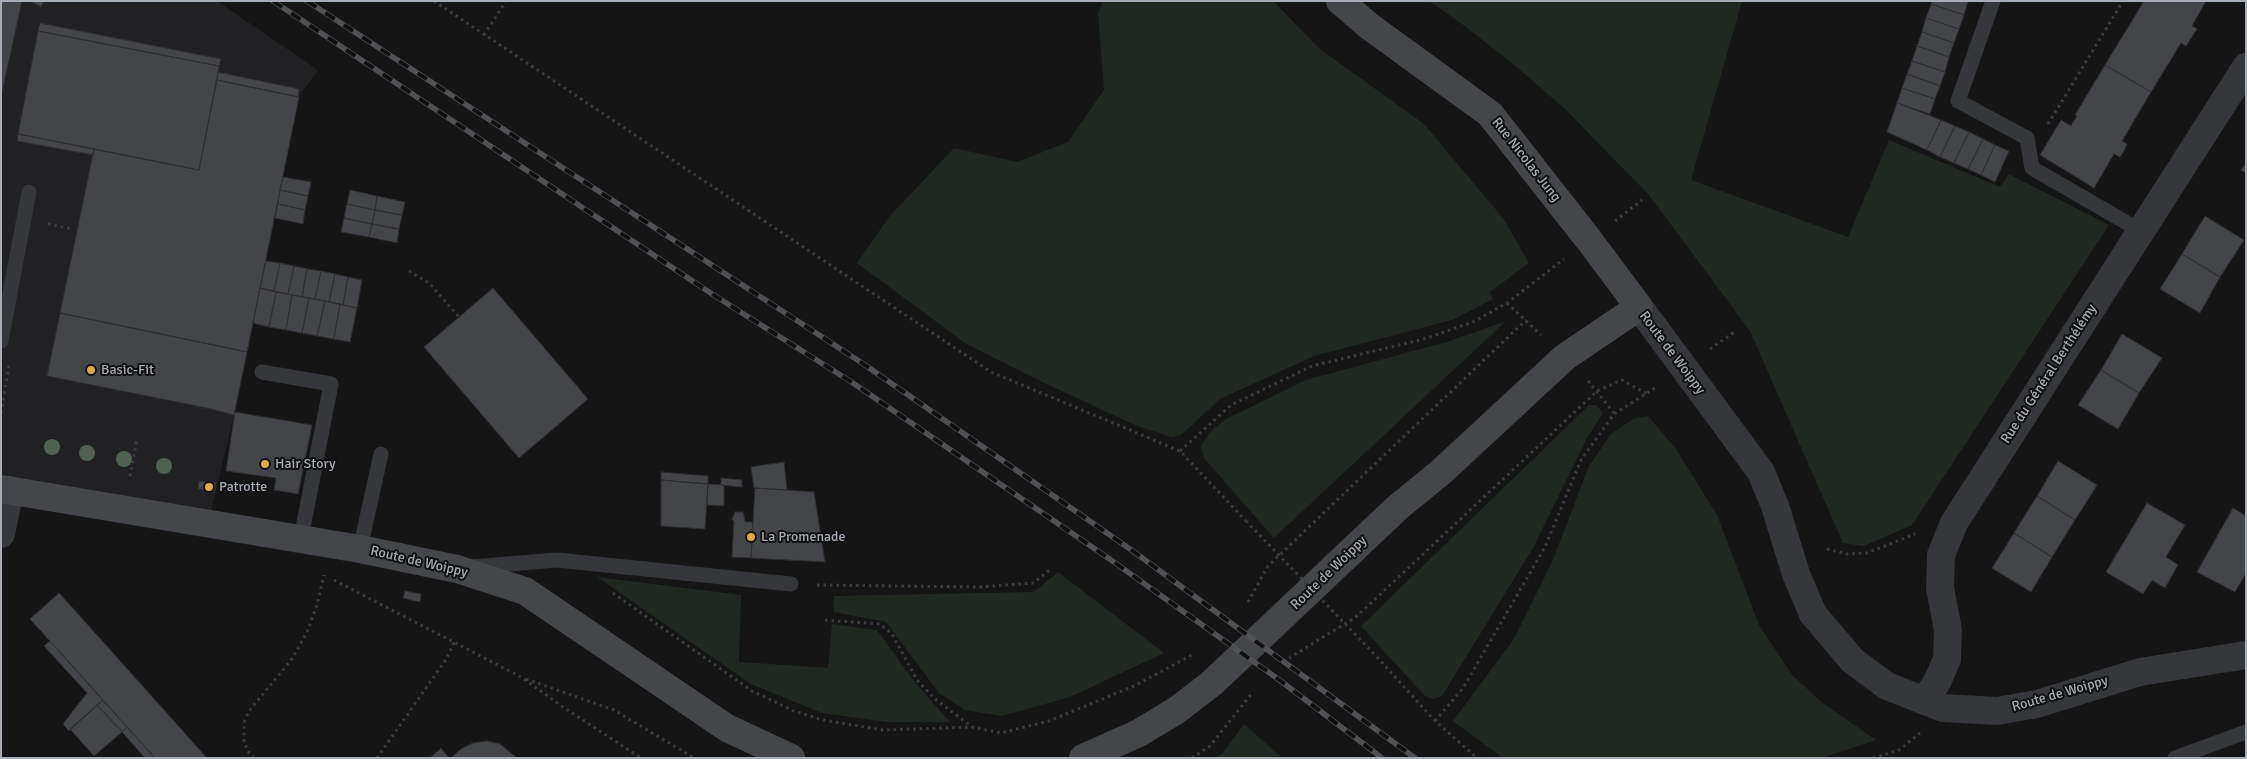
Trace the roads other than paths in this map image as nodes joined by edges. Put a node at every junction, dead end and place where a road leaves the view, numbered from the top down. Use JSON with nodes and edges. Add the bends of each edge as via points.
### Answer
{"nodes":[{"id":1,"x":1340,"y":1,"type":"edge"},
{"id":2,"x":1993,"y":1,"type":"edge"},
{"id":3,"x":2246,"y":67,"type":"edge"},
{"id":4,"x":29,"y":192,"type":"dead end"},
{"id":5,"x":2141,"y":232,"type":"junction"},
{"id":6,"x":1639,"y":307,"type":"junction"},
{"id":7,"x":1,"y":341,"type":"edge"},
{"id":8,"x":262,"y":372,"type":"dead end"},
{"id":9,"x":381,"y":454,"type":"dead end"},
{"id":10,"x":6,"y":489,"type":"edge"},
{"id":11,"x":1,"y":534,"type":"edge"},
{"id":12,"x":301,"y":538,"type":"junction"},
{"id":13,"x":360,"y":549,"type":"junction"},
{"id":14,"x":458,"y":569,"type":"junction"},
{"id":15,"x":791,"y":584,"type":"road end"},
{"id":16,"x":2246,"y":655,"type":"edge"},
{"id":17,"x":1934,"y":705,"type":"junction"},
{"id":18,"x":2246,"y":732,"type":"edge"},
{"id":19,"x":791,"y":758,"type":"edge"},
{"id":20,"x":1083,"y":758,"type":"edge"},
{"id":21,"x":2175,"y":758,"type":"edge"}],
"edges":[{"from":1,"to":6,"type":"main road","name":"Rue Nicolas Jung","via":[[1369,26],[1490,114]]},
{"from":2,"to":5,"type":"lane","via":[[1958,101],[2027,138],[2032,168]]},
{"from":3,"to":5,"type":"street","name":"Rue du Général Berthélémy"},
{"from":4,"to":7,"type":"lane"},
{"from":5,"to":17,"type":"street","name":"Rue du Général Berthélémy","via":[[1954,523],[1941,555],[1940,588],[1948,630],[1947,659]]},
{"from":6,"to":17,"type":"street","name":"Route de Woippy","via":[[1761,472],[1812,614],[1853,661],[1887,686]]},
{"from":6,"to":20,"type":"main road","name":"Route de Woippy","via":[[1565,357],[1441,472],[1397,508],[1212,683],[1140,733]]},
{"from":8,"to":12,"type":"lane","via":[[331,384]]},
{"from":9,"to":13,"type":"lane"},
{"from":10,"to":11,"type":"street"},
{"from":10,"to":12,"type":"main road","name":"Route de Woippy"},
{"from":12,"to":13,"type":"main road","name":"Route de Woippy"},
{"from":13,"to":14,"type":"main road","name":"Route de Woippy"},
{"from":14,"to":15,"type":"lane","via":[[557,560]]},
{"from":14,"to":19,"type":"main road","name":"Route de Woippy","via":[[525,591],[727,728]]},
{"from":16,"to":17,"type":"street","name":"Route de Woippy","via":[[2140,672],[2037,704],[1997,711]]},
{"from":18,"to":21,"type":"lane"}]}
